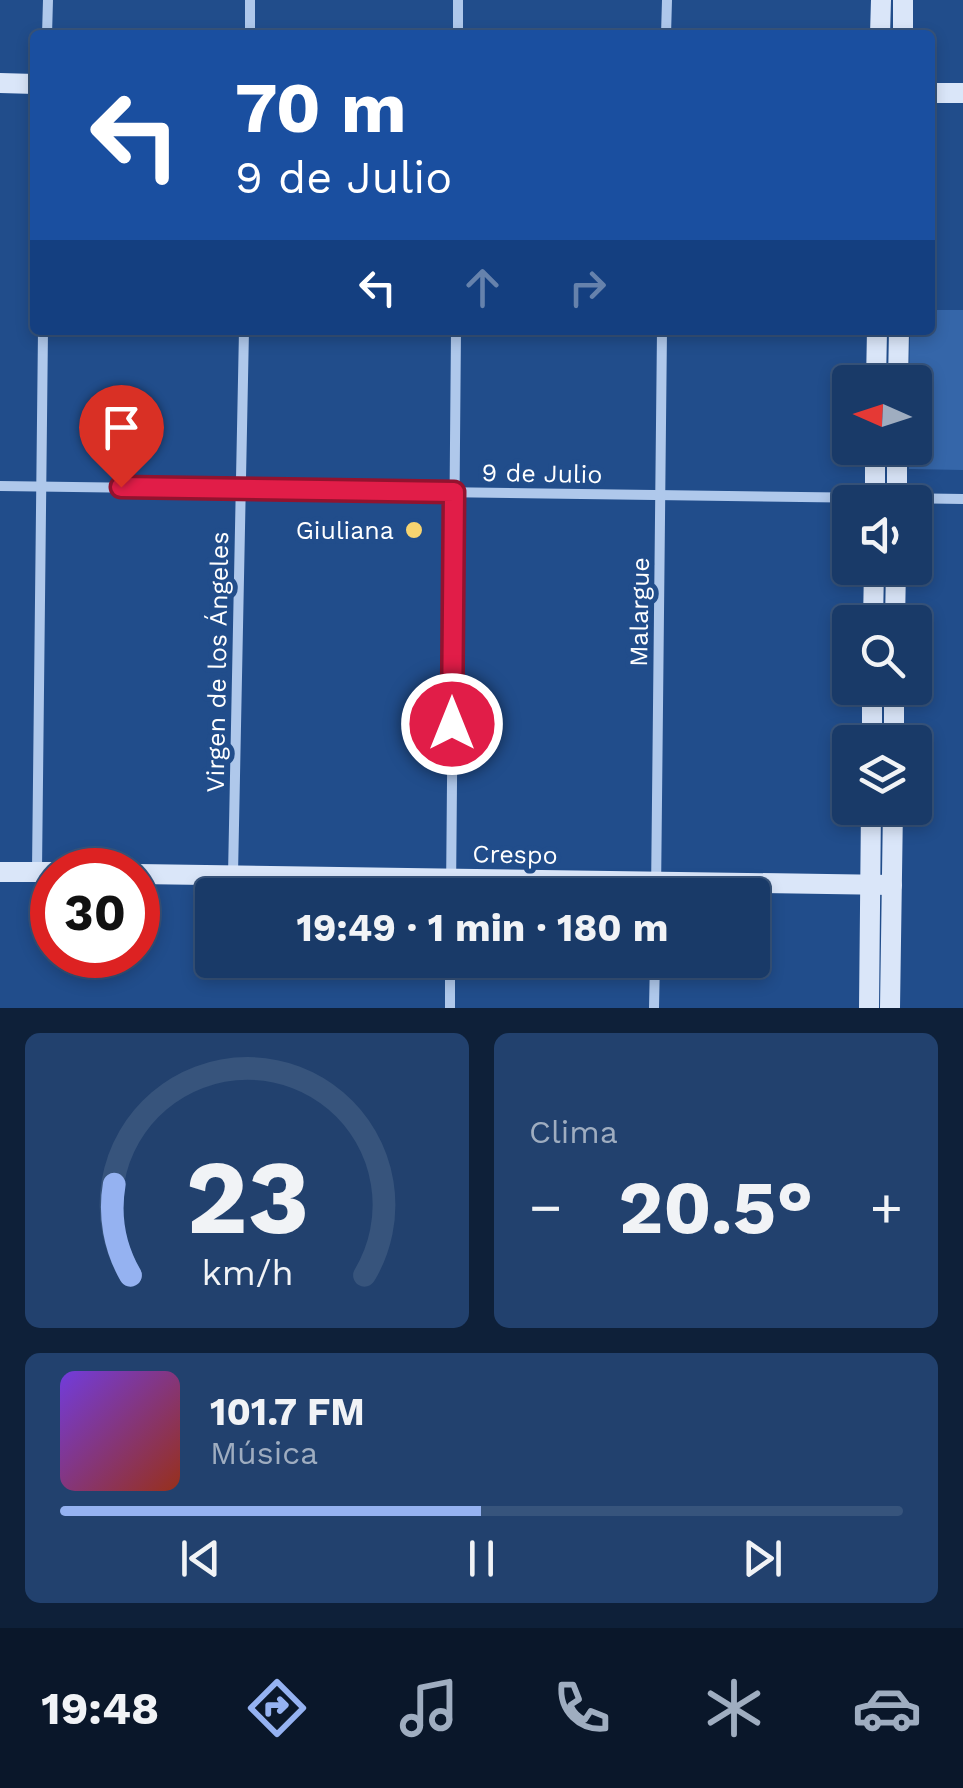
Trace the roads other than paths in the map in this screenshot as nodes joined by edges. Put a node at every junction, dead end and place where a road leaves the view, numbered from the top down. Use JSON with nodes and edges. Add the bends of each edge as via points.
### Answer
{"nodes":[{"id":1,"x":48,"y":0,"type":"edge"},
{"id":2,"x":250,"y":0,"type":"edge"},
{"id":3,"x":458,"y":0,"type":"edge"},
{"id":4,"x":666,"y":0,"type":"edge"},
{"id":5,"x":881,"y":0,"type":"edge"},
{"id":6,"x":903,"y":0,"type":"edge"},
{"id":7,"x":47,"y":30,"type":"edge"},
{"id":8,"x":250,"y":30,"type":"edge"},
{"id":9,"x":458,"y":30,"type":"edge"},
{"id":10,"x":666,"y":30,"type":"edge"},
{"id":11,"x":880,"y":30,"type":"edge"},
{"id":12,"x":902,"y":30,"type":"edge"},
{"id":13,"x":0,"y":84,"type":"edge"},
{"id":14,"x":30,"y":84,"type":"edge"},
{"id":15,"x":935,"y":93,"type":"edge"},
{"id":16,"x":963,"y":93,"type":"edge"},
{"id":17,"x":44,"y":335,"type":"edge"},
{"id":18,"x":244,"y":335,"type":"edge"},
{"id":19,"x":456,"y":335,"type":"edge"},
{"id":20,"x":662,"y":335,"type":"edge"},
{"id":21,"x":877,"y":335,"type":"edge"},
{"id":22,"x":899,"y":335,"type":"edge"},
{"id":23,"x":876,"y":365,"type":"edge"},
{"id":24,"x":898,"y":365,"type":"edge"},
{"id":25,"x":0,"y":486,"type":"edge"},
{"id":26,"x":41,"y":486,"type":"junction"},
{"id":27,"x":240,"y":489,"type":"junction"},
{"id":28,"x":454,"y":492,"type":"junction"},
{"id":29,"x":660,"y":495,"type":"junction"},
{"id":30,"x":832,"y":499,"type":"edge"},
{"id":31,"x":932,"y":499,"type":"edge"},
{"id":32,"x":963,"y":499,"type":"edge"},
{"id":33,"x":871,"y":825,"type":"edge"},
{"id":34,"x":893,"y":825,"type":"edge"},
{"id":35,"x":45,"y":848,"type":"edge"},
{"id":36,"x":0,"y":872,"type":"edge"},
{"id":37,"x":30,"y":872,"type":"edge"},
{"id":38,"x":160,"y":874,"type":"edge"},
{"id":39,"x":233,"y":875,"type":"junction"},
{"id":40,"x":288,"y":878,"type":"edge"},
{"id":41,"x":451,"y":878,"type":"edge"},
{"id":42,"x":656,"y":878,"type":"edge"},
{"id":43,"x":870,"y":885,"type":"junction"},
{"id":44,"x":770,"y":886,"type":"edge"},
{"id":45,"x":892,"y":886,"type":"junction"},
{"id":46,"x":450,"y":978,"type":"edge"},
{"id":47,"x":655,"y":978,"type":"edge"},
{"id":48,"x":450,"y":1008,"type":"edge"},
{"id":49,"x":654,"y":1008,"type":"edge"},
{"id":50,"x":869,"y":1008,"type":"edge"},
{"id":51,"x":890,"y":1008,"type":"edge"}],
"edges":[{"from":1,"to":7,"type":"street"},
{"from":2,"to":8,"type":"street"},
{"from":3,"to":9,"type":"street"},
{"from":4,"to":10,"type":"street"},
{"from":5,"to":11,"type":"main road"},
{"from":6,"to":12,"type":"main road"},
{"from":13,"to":14,"type":"main road"},
{"from":15,"to":16,"type":"main road"},
{"from":17,"to":26,"type":"street"},
{"from":18,"to":27,"type":"street","name":"Virgen de los Ángeles"},
{"from":19,"to":28,"type":"street"},
{"from":20,"to":29,"type":"street","name":"Malargue"},
{"from":21,"to":23,"type":"main road"},
{"from":22,"to":24,"type":"main road"},
{"from":25,"to":26,"type":"street","name":"9 de Julio"},
{"from":26,"to":27,"type":"street","name":"9 de Julio"},
{"from":26,"to":35,"type":"street"},
{"from":27,"to":28,"type":"street","name":"9 de Julio"},
{"from":27,"to":39,"type":"street","name":"Virgen de los Ángeles"},
{"from":28,"to":29,"type":"street","name":"9 de Julio"},
{"from":28,"to":41,"type":"street"},
{"from":29,"to":30,"type":"street","name":"9 de Julio"},
{"from":29,"to":42,"type":"street","name":"Malargue"},
{"from":31,"to":32,"type":"street","name":"9 de Julio"},
{"from":33,"to":43,"type":"main road"},
{"from":34,"to":45,"type":"main road"},
{"from":36,"to":37,"type":"main road"},
{"from":38,"to":39,"type":"main road","name":"Crespo"},
{"from":39,"to":40,"type":"main road","name":"Crespo"},
{"from":43,"to":44,"type":"main road","name":"Crespo"},
{"from":43,"to":45,"type":"main road","name":"Crespo"},
{"from":43,"to":50,"type":"main road"},
{"from":45,"to":51,"type":"main road"},
{"from":46,"to":48,"type":"street"},
{"from":47,"to":49,"type":"street"}]}
